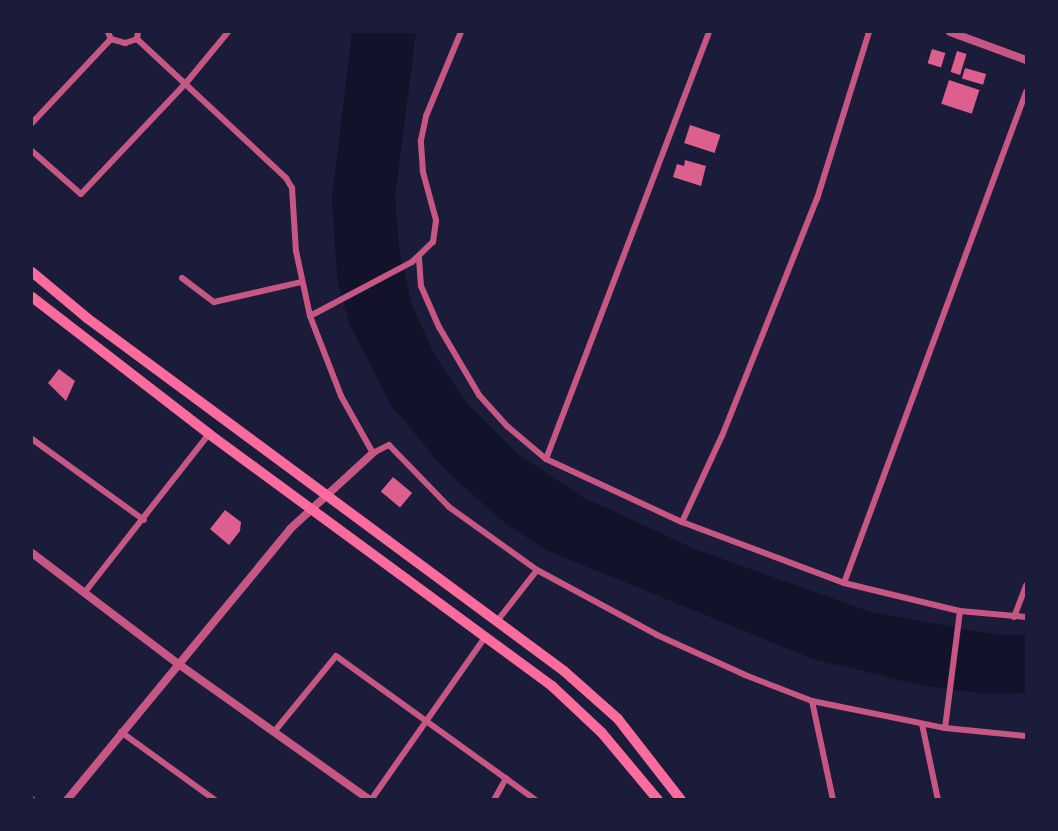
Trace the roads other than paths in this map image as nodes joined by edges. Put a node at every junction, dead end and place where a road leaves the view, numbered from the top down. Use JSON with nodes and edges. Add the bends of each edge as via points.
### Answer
{"nodes":[{"id":1,"x":108,"y":32,"type":"edge"},
{"id":2,"x":228,"y":32,"type":"edge"},
{"id":3,"x":461,"y":32,"type":"edge"},
{"id":4,"x":708,"y":32,"type":"edge"},
{"id":5,"x":869,"y":32,"type":"edge"},
{"id":6,"x":950,"y":32,"type":"edge"},
{"id":7,"x":138,"y":35,"type":"edge"},
{"id":8,"x":111,"y":39,"type":"junction"},
{"id":9,"x":1026,"y":60,"type":"edge"},
{"id":10,"x":186,"y":83,"type":"junction"},
{"id":11,"x":1026,"y":92,"type":"edge"},
{"id":12,"x":32,"y":123,"type":"edge"},
{"id":13,"x":32,"y":151,"type":"edge"},
{"id":14,"x":419,"y":258,"type":"junction"},
{"id":15,"x":32,"y":272,"type":"edge"},
{"id":16,"x":182,"y":278,"type":"dead end"},
{"id":17,"x":301,"y":282,"type":"junction"},
{"id":18,"x":32,"y":297,"type":"edge"},
{"id":19,"x":310,"y":316,"type":"junction"},
{"id":20,"x":209,"y":434,"type":"junction"},
{"id":21,"x":32,"y":439,"type":"edge"},
{"id":22,"x":373,"y":453,"type":"junction"},
{"id":23,"x":546,"y":459,"type":"junction"},
{"id":24,"x":329,"y":495,"type":"junction"},
{"id":25,"x":312,"y":510,"type":"junction"},
{"id":26,"x":144,"y":520,"type":"junction"},
{"id":27,"x":682,"y":522,"type":"junction"},
{"id":28,"x":32,"y":553,"type":"edge"},
{"id":29,"x":537,"y":570,"type":"junction"},
{"id":30,"x":844,"y":583,"type":"junction"},
{"id":31,"x":1026,"y":585,"type":"edge"},
{"id":32,"x":85,"y":592,"type":"junction"},
{"id":33,"x":960,"y":612,"type":"junction"},
{"id":34,"x":1014,"y":617,"type":"junction"},
{"id":35,"x":1026,"y":617,"type":"edge"},
{"id":36,"x":498,"y":620,"type":"junction"},
{"id":37,"x":486,"y":636,"type":"junction"},
{"id":38,"x":177,"y":663,"type":"junction"},
{"id":39,"x":812,"y":701,"type":"junction"},
{"id":40,"x":426,"y":721,"type":"junction"},
{"id":41,"x":922,"y":724,"type":"junction"},
{"id":42,"x":945,"y":728,"type":"junction"},
{"id":43,"x":120,"y":732,"type":"junction"},
{"id":44,"x":274,"y":732,"type":"junction"},
{"id":45,"x":1026,"y":736,"type":"edge"},
{"id":46,"x":506,"y":778,"type":"junction"},
{"id":47,"x":67,"y":800,"type":"edge"},
{"id":48,"x":215,"y":800,"type":"edge"},
{"id":49,"x":371,"y":800,"type":"edge"},
{"id":50,"x":494,"y":800,"type":"edge"},
{"id":51,"x":536,"y":800,"type":"edge"},
{"id":52,"x":658,"y":800,"type":"edge"},
{"id":53,"x":681,"y":800,"type":"edge"},
{"id":54,"x":833,"y":800,"type":"edge"},
{"id":55,"x":938,"y":800,"type":"edge"}],
"edges":[{"from":1,"to":8,"type":"street"},
{"from":2,"to":10,"type":"street"},
{"from":3,"to":14,"type":"street","via":[[426,116],[421,140],[423,172],[436,220],[433,242]]},
{"from":4,"to":23,"type":"street"},
{"from":5,"to":27,"type":"street","via":[[817,199],[722,436]]},
{"from":6,"to":9,"type":"street"},
{"from":7,"to":8,"type":"street","via":[[125,43]]},
{"from":7,"to":10,"type":"street"},
{"from":8,"to":12,"type":"street"},
{"from":10,"to":13,"type":"street","via":[[81,194]]},
{"from":10,"to":17,"type":"street","via":[[292,188]]},
{"from":11,"to":30,"type":"street"},
{"from":14,"to":19,"type":"street"},
{"from":14,"to":23,"type":"street","via":[[421,286],[479,395],[507,426]]},
{"from":15,"to":24,"type":"highway","via":[[87,318]]},
{"from":16,"to":17,"type":"street","via":[[214,302]]},
{"from":17,"to":19,"type":"street"},
{"from":18,"to":20,"type":"highway"},
{"from":19,"to":22,"type":"street","via":[[342,396]]},
{"from":20,"to":25,"type":"highway"},
{"from":20,"to":26,"type":"street"},
{"from":21,"to":26,"type":"street"},
{"from":22,"to":24,"type":"street"},
{"from":22,"to":29,"type":"street","via":[[389,445],[449,507]]},
{"from":23,"to":27,"type":"street"},
{"from":24,"to":25,"type":"street"},
{"from":24,"to":36,"type":"highway"},
{"from":25,"to":37,"type":"highway"},
{"from":25,"to":38,"type":"street","via":[[290,529]]},
{"from":26,"to":32,"type":"street"},
{"from":27,"to":30,"type":"street"},
{"from":28,"to":32,"type":"street"},
{"from":29,"to":36,"type":"street"},
{"from":29,"to":39,"type":"street","via":[[657,635]]},
{"from":30,"to":33,"type":"street"},
{"from":31,"to":34,"type":"street"},
{"from":32,"to":38,"type":"street"},
{"from":33,"to":34,"type":"street"},
{"from":33,"to":42,"type":"street"},
{"from":34,"to":35,"type":"street"},
{"from":36,"to":53,"type":"highway","via":[[564,670],[618,719]]},
{"from":37,"to":40,"type":"street"},
{"from":37,"to":52,"type":"highway","via":[[578,709]]},
{"from":38,"to":43,"type":"street"},
{"from":38,"to":44,"type":"street"},
{"from":39,"to":41,"type":"street"},
{"from":39,"to":54,"type":"street"},
{"from":40,"to":44,"type":"street","via":[[336,656]]},
{"from":40,"to":46,"type":"street"},
{"from":40,"to":49,"type":"street"},
{"from":41,"to":42,"type":"street"},
{"from":41,"to":55,"type":"street"},
{"from":42,"to":45,"type":"street"},
{"from":43,"to":47,"type":"street"},
{"from":43,"to":48,"type":"street"},
{"from":44,"to":49,"type":"street"},
{"from":46,"to":50,"type":"street"},
{"from":46,"to":51,"type":"street"}]}
